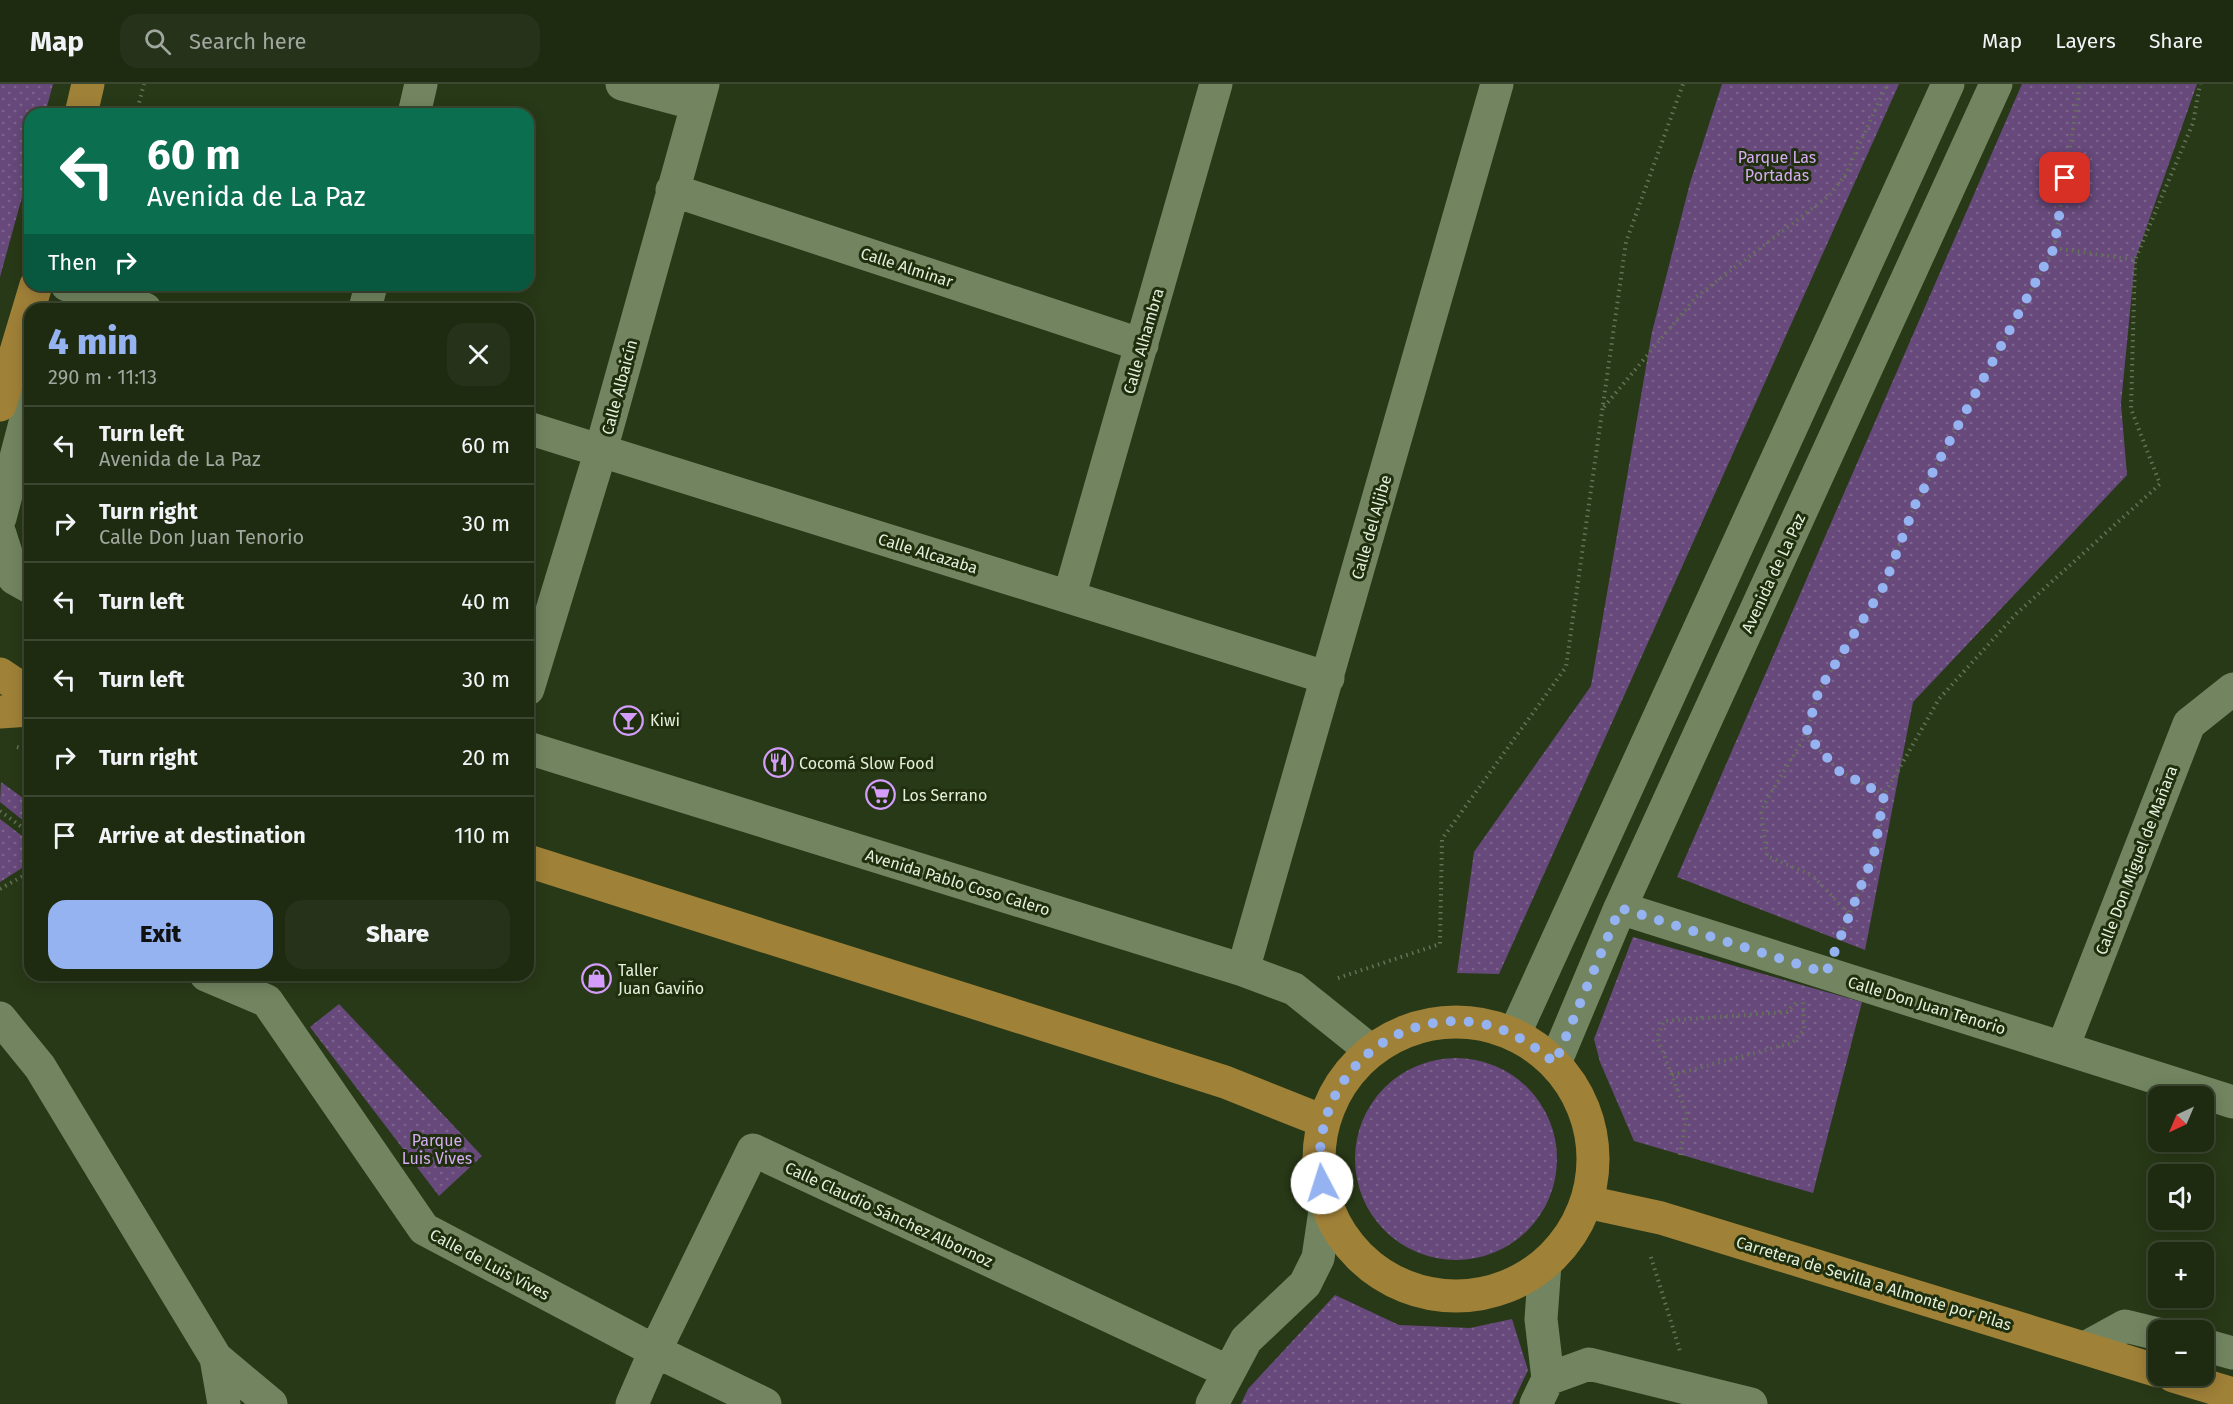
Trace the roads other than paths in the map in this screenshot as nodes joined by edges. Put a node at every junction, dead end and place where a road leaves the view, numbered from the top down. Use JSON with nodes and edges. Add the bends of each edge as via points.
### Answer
{"nodes":[{"id":1,"x":88,"y":84,"type":"edge"},
{"id":2,"x":421,"y":84,"type":"edge"},
{"id":3,"x":622,"y":84,"type":"edge"},
{"id":4,"x":1216,"y":84,"type":"edge"},
{"id":5,"x":1497,"y":84,"type":"edge"},
{"id":6,"x":1948,"y":84,"type":"edge"},
{"id":7,"x":1996,"y":84,"type":"edge"},
{"id":8,"x":700,"y":94,"type":"edge"},
{"id":9,"x":82,"y":108,"type":"edge"},
{"id":10,"x":415,"y":108,"type":"edge"},
{"id":11,"x":672,"y":190,"type":"junction"},
{"id":12,"x":86,"y":291,"type":"edge"},
{"id":13,"x":126,"y":303,"type":"edge"},
{"id":14,"x":24,"y":331,"type":"edge"},
{"id":15,"x":1142,"y":345,"type":"junction"},
{"id":16,"x":0,"y":405,"type":"edge"},
{"id":17,"x":24,"y":427,"type":"edge"},
{"id":18,"x":534,"y":430,"type":"edge"},
{"id":19,"x":602,"y":450,"type":"junction"},
{"id":20,"x":0,"y":518,"type":"edge"},
{"id":21,"x":0,"y":534,"type":"edge"},
{"id":22,"x":24,"y":584,"type":"edge"},
{"id":23,"x":1069,"y":597,"type":"junction"},
{"id":24,"x":534,"y":670,"type":"edge"},
{"id":25,"x":0,"y":674,"type":"edge"},
{"id":26,"x":1328,"y":678,"type":"junction"},
{"id":27,"x":2233,"y":689,"type":"edge"},
{"id":28,"x":24,"y":690,"type":"edge"},
{"id":29,"x":24,"y":710,"type":"edge"},
{"id":30,"x":0,"y":712,"type":"edge"},
{"id":31,"x":534,"y":750,"type":"edge"},
{"id":32,"x":534,"y":863,"type":"edge"},
{"id":33,"x":1620,"y":908,"type":"junction"},
{"id":34,"x":1243,"y":970,"type":"junction"},
{"id":35,"x":220,"y":981,"type":"edge"},
{"id":36,"x":0,"y":1017,"type":"edge"},
{"id":37,"x":1514,"y":1035,"type":"junction"},
{"id":38,"x":2063,"y":1047,"type":"junction"},
{"id":39,"x":1370,"y":1050,"type":"junction"},
{"id":40,"x":1555,"y":1063,"type":"junction"},
{"id":41,"x":2233,"y":1102,"type":"edge"},
{"id":42,"x":1323,"y":1121,"type":"junction"},
{"id":43,"x":1587,"y":1202,"type":"junction"},
{"id":44,"x":1326,"y":1204,"type":"junction"},
{"id":45,"x":1545,"y":1264,"type":"junction"},
{"id":46,"x":2148,"y":1332,"type":"edge"},
{"id":47,"x":2085,"y":1348,"type":"junction"},
{"id":48,"x":2214,"y":1348,"type":"edge"},
{"id":49,"x":655,"y":1352,"type":"junction"},
{"id":50,"x":2233,"y":1353,"type":"edge"},
{"id":51,"x":216,"y":1358,"type":"junction"},
{"id":52,"x":2148,"y":1368,"type":"edge"},
{"id":53,"x":1229,"y":1372,"type":"junction"},
{"id":54,"x":2206,"y":1386,"type":"edge"},
{"id":55,"x":1542,"y":1391,"type":"edge"},
{"id":56,"x":2233,"y":1394,"type":"edge"},
{"id":57,"x":224,"y":1404,"type":"edge"},
{"id":58,"x":271,"y":1404,"type":"edge"},
{"id":59,"x":632,"y":1404,"type":"edge"},
{"id":60,"x":765,"y":1404,"type":"edge"},
{"id":61,"x":1212,"y":1404,"type":"edge"},
{"id":62,"x":1751,"y":1404,"type":"edge"}],
"edges":[{"from":1,"to":9,"type":"main road"},
{"from":2,"to":10,"type":"street"},
{"from":3,"to":8,"type":"street"},
{"from":4,"to":15,"type":"street","name":"Calle Alhambra"},
{"from":5,"to":26,"type":"street","name":"Calle del Aljibe"},
{"from":6,"to":37,"type":"street"},
{"from":7,"to":33,"type":"street","name":"Avenida de La Paz"},
{"from":8,"to":11,"type":"street","name":"Calle Albaicín"},
{"from":11,"to":15,"type":"street","name":"Calle Alminar"},
{"from":11,"to":19,"type":"street","name":"Calle Albaicín"},
{"from":12,"to":13,"type":"street"},
{"from":14,"to":16,"type":"main road"},
{"from":15,"to":23,"type":"street","name":"Calle Alhambra"},
{"from":17,"to":20,"type":"street"},
{"from":18,"to":19,"type":"street","name":"Calle Alcazaba"},
{"from":19,"to":23,"type":"street","name":"Calle Alcazaba"},
{"from":19,"to":24,"type":"street","name":"Calle Albaicín"},
{"from":21,"to":22,"type":"street","via":[[14,578]]},
{"from":23,"to":26,"type":"street","name":"Calle Alcazaba"},
{"from":25,"to":28,"type":"main road"},
{"from":26,"to":34,"type":"street","name":"Calle del Aljibe"},
{"from":27,"to":38,"type":"street","name":"Calle Don Miguel de Mañara","via":[[2189,724]]},
{"from":29,"to":30,"type":"main road"},
{"from":31,"to":34,"type":"street","name":"Avenida Pablo Coso Calero"},
{"from":32,"to":42,"type":"main road","via":[[1214,1078]]},
{"from":33,"to":38,"type":"street","name":"Calle Don Juan Tenorio"},
{"from":33,"to":40,"type":"street","name":"Avenida de La Paz"},
{"from":34,"to":39,"type":"street","name":"Avenida Pablo Coso Calero","via":[[1294,989]]},
{"from":35,"to":49,"type":"street","name":"Calle de Luis Vives","via":[[267,1001],[424,1230]]},
{"from":36,"to":51,"type":"street","via":[[40,1067]]},
{"from":37,"to":39,"type":"main road","via":[[1478,1023],[1440,1022],[1403,1031]]},
{"from":37,"to":40,"type":"main road"},
{"from":38,"to":41,"type":"street","name":"Calle Don Juan Tenorio"},
{"from":39,"to":42,"type":"main road","via":[[1341,1082]]},
{"from":40,"to":43,"type":"main road","via":[[1576,1094],[1590,1128],[1593,1166]]},
{"from":42,"to":44,"type":"main road","via":[[1318,1163]]},
{"from":43,"to":45,"type":"main road","via":[[1570,1236]]},
{"from":43,"to":47,"type":"main road","name":"Carretera de Sevilla a Almonte por Pilas","via":[[1661,1218]]},
{"from":44,"to":45,"type":"main road","via":[[1347,1243],[1380,1274],[1420,1292],[1464,1296],[1508,1287]]},
{"from":44,"to":53,"type":"street","via":[[1318,1258],[1305,1284],[1246,1340]]},
{"from":45,"to":55,"type":"street"},
{"from":46,"to":47,"type":"street","via":[[2125,1326]]},
{"from":47,"to":52,"type":"main road","name":"Carretera de Sevilla a Almonte por Pilas"},
{"from":48,"to":50,"type":"street"},
{"from":49,"to":53,"type":"street","name":"Calle Claudio Sánchez Albornoz","via":[[753,1150]]},
{"from":49,"to":59,"type":"street"},
{"from":49,"to":60,"type":"street","name":"Calle de Luis Vives"},
{"from":51,"to":57,"type":"street"},
{"from":51,"to":58,"type":"street"},
{"from":53,"to":61,"type":"street"},
{"from":54,"to":56,"type":"main road"},
{"from":55,"to":62,"type":"street","via":[[1589,1364]]}]}
